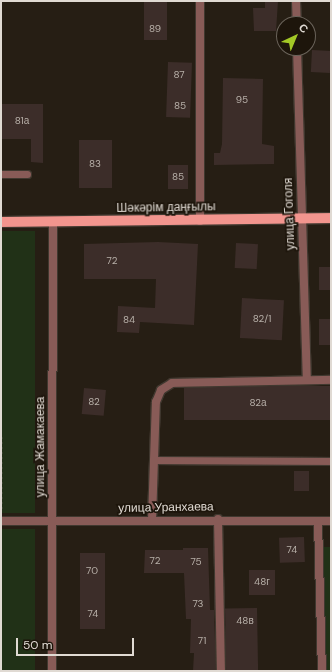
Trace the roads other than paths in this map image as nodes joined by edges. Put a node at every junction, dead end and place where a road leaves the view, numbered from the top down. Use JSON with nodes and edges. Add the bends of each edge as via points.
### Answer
{"nodes":[{"id":1,"x":200,"y":1,"type":"edge"},
{"id":2,"x":296,"y":1,"type":"edge"},
{"id":3,"x":297,"y":16,"type":"edge"},
{"id":4,"x":297,"y":56,"type":"edge"},
{"id":5,"x":1,"y":174,"type":"edge"},
{"id":6,"x":27,"y":174,"type":"dead end"},
{"id":7,"x":302,"y":218,"type":"junction"},
{"id":8,"x":331,"y":218,"type":"edge"},
{"id":9,"x":200,"y":221,"type":"junction"},
{"id":10,"x":1,"y":222,"type":"edge"},
{"id":11,"x":53,"y":222,"type":"junction"},
{"id":12,"x":307,"y":380,"type":"junction"},
{"id":13,"x":331,"y":380,"type":"edge"},
{"id":14,"x":153,"y":460,"type":"junction"},
{"id":15,"x":331,"y":461,"type":"edge"},
{"id":16,"x":218,"y":519,"type":"junction"},
{"id":17,"x":152,"y":520,"type":"junction"},
{"id":18,"x":1,"y":521,"type":"edge"},
{"id":19,"x":53,"y":521,"type":"junction"},
{"id":20,"x":318,"y":521,"type":"junction"},
{"id":21,"x":331,"y":521,"type":"edge"},
{"id":22,"x":52,"y":671,"type":"edge"},
{"id":23,"x":221,"y":671,"type":"edge"},
{"id":24,"x":322,"y":671,"type":"edge"}],
"edges":[{"from":1,"to":9,"type":"street"},
{"from":2,"to":3,"type":"street"},
{"from":4,"to":7,"type":"street","name":"улица Гоголя"},
{"from":5,"to":6,"type":"lane"},
{"from":7,"to":8,"type":"main road","name":"Шәкәрім даңғылы"},
{"from":7,"to":9,"type":"main road","name":"Шәкәрім даңғылы"},
{"from":7,"to":12,"type":"street","name":"улица Гоголя"},
{"from":9,"to":11,"type":"main road","name":"Шәкәрім даңғылы"},
{"from":10,"to":11,"type":"main road","name":"Шәкәрім даңғылы"},
{"from":11,"to":19,"type":"street","name":"улица Жамакаева"},
{"from":12,"to":13,"type":"street"},
{"from":12,"to":14,"type":"street","via":[[172,383],[161,390],[156,402]]},
{"from":14,"to":15,"type":"lane"},
{"from":14,"to":17,"type":"street"},
{"from":16,"to":17,"type":"street","name":"улица Уранхаева"},
{"from":16,"to":20,"type":"street","name":"улица Уранхаева"},
{"from":16,"to":23,"type":"street"},
{"from":17,"to":19,"type":"street","name":"улица Уранхаева"},
{"from":18,"to":19,"type":"street","name":"улица Уранхаева"},
{"from":19,"to":22,"type":"street","name":"улица Жамакаева"},
{"from":20,"to":21,"type":"street","name":"улица Уранхаева"},
{"from":20,"to":24,"type":"street"}]}
